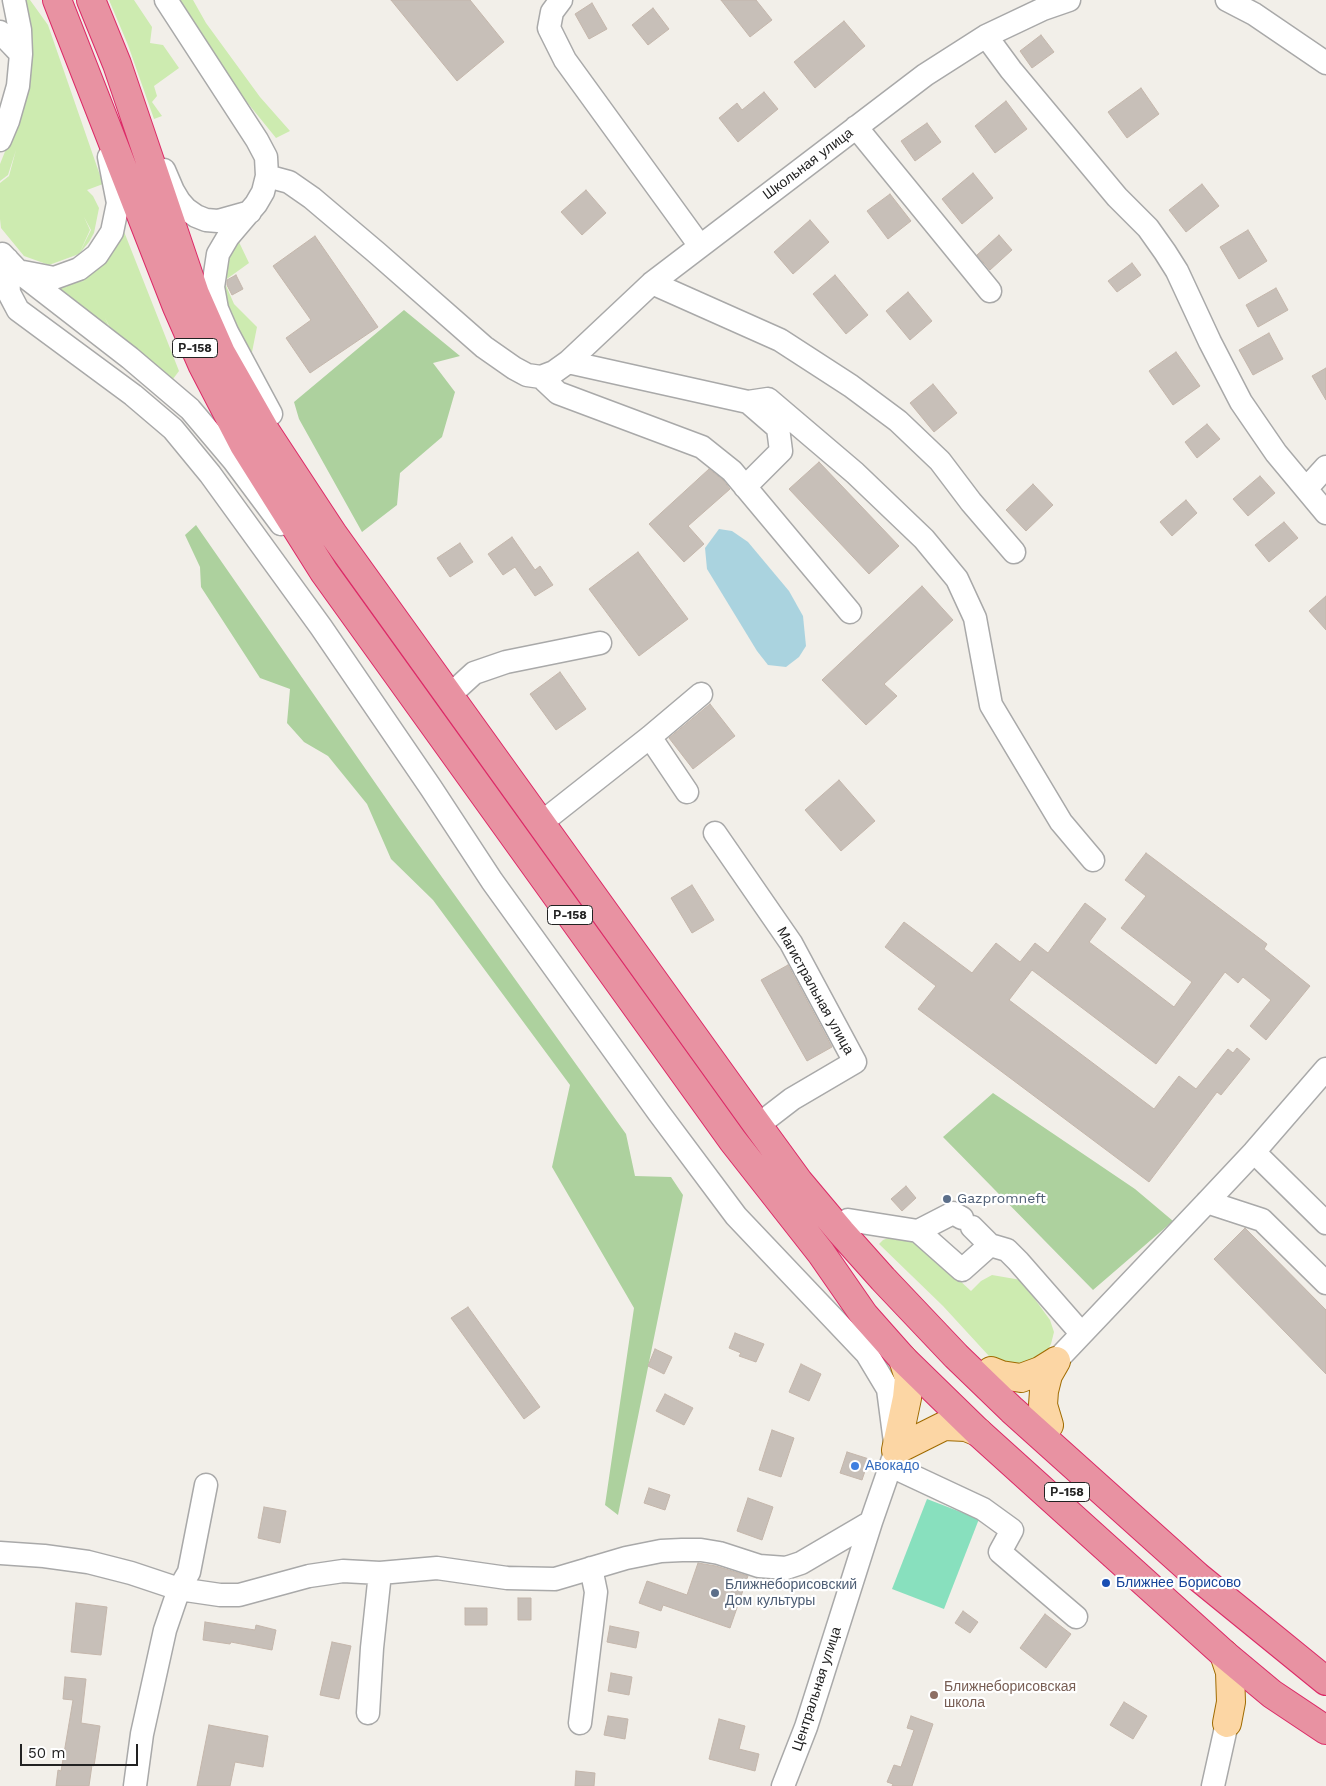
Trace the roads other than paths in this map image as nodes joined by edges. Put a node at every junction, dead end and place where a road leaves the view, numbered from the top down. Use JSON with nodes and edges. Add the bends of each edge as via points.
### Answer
{"nodes":[{"id":1,"x":14,"y":0,"type":"edge"},
{"id":2,"x":57,"y":0,"type":"edge"},
{"id":3,"x":91,"y":0,"type":"edge"},
{"id":4,"x":166,"y":0,"type":"edge"},
{"id":5,"x":561,"y":0,"type":"edge"},
{"id":6,"x":1069,"y":0,"type":"edge"},
{"id":7,"x":1227,"y":0,"type":"edge"},
{"id":8,"x":0,"y":32,"type":"edge"},
{"id":9,"x":986,"y":36,"type":"junction"},
{"id":10,"x":21,"y":54,"type":"junction"},
{"id":11,"x":1326,"y":63,"type":"edge"},
{"id":12,"x":117,"y":64,"type":"junction"},
{"id":13,"x":98,"y":107,"type":"junction"},
{"id":14,"x":856,"y":128,"type":"junction"},
{"id":15,"x":0,"y":140,"type":"edge"},
{"id":16,"x":267,"y":176,"type":"junction"},
{"id":17,"x":250,"y":212,"type":"junction"},
{"id":18,"x":700,"y":246,"type":"junction"},
{"id":19,"x":9,"y":261,"type":"edge"},
{"id":20,"x":652,"y":282,"type":"junction"},
{"id":21,"x":990,"y":290,"type":"dead end"},
{"id":22,"x":568,"y":362,"type":"junction"},
{"id":23,"x":540,"y":377,"type":"junction"},
{"id":24,"x":748,"y":402,"type":"junction"},
{"id":25,"x":1326,"y":467,"type":"edge"},
{"id":26,"x":745,"y":487,"type":"junction"},
{"id":27,"x":1306,"y":489,"type":"junction"},
{"id":28,"x":1326,"y":513,"type":"edge"},
{"id":29,"x":333,"y":534,"type":"junction"},
{"id":30,"x":1014,"y":552,"type":"dead end"},
{"id":31,"x":324,"y":572,"type":"junction"},
{"id":32,"x":850,"y":612,"type":"dead end"},
{"id":33,"x":600,"y":643,"type":"dead end"},
{"id":34,"x":701,"y":694,"type":"dead end"},
{"id":35,"x":450,"y":695,"type":"junction"},
{"id":36,"x":650,"y":737,"type":"junction"},
{"id":37,"x":687,"y":792,"type":"dead end"},
{"id":38,"x":541,"y":823,"type":"junction"},
{"id":39,"x":715,"y":833,"type":"dead end"},
{"id":40,"x":1093,"y":860,"type":"dead end"},
{"id":41,"x":695,"y":1037,"type":"junction"},
{"id":42,"x":1326,"y":1069,"type":"edge"},
{"id":43,"x":766,"y":1119,"type":"junction"},
{"id":44,"x":1254,"y":1152,"type":"junction"},
{"id":45,"x":1208,"y":1202,"type":"junction"},
{"id":46,"x":848,"y":1220,"type":"junction"},
{"id":47,"x":1326,"y":1224,"type":"edge"},
{"id":48,"x":918,"y":1231,"type":"junction"},
{"id":49,"x":990,"y":1245,"type":"junction"},
{"id":50,"x":821,"y":1253,"type":"junction"},
{"id":51,"x":1326,"y":1283,"type":"edge"},
{"id":52,"x":1081,"y":1333,"type":"junction"},
{"id":53,"x":903,"y":1360,"type":"junction"},
{"id":54,"x":1056,"y":1361,"type":"junction"},
{"id":55,"x":991,"y":1371,"type":"junction"},
{"id":56,"x":1049,"y":1425,"type":"junction"},
{"id":57,"x":978,"y":1432,"type":"junction"},
{"id":58,"x":894,"y":1458,"type":"junction"},
{"id":59,"x":206,"y":1485,"type":"dead end"},
{"id":60,"x":871,"y":1522,"type":"junction"},
{"id":61,"x":0,"y":1553,"type":"edge"},
{"id":62,"x":591,"y":1568,"type":"junction"},
{"id":63,"x":380,"y":1573,"type":"junction"},
{"id":64,"x":180,"y":1590,"type":"junction"},
{"id":65,"x":1076,"y":1618,"type":"dead end"},
{"id":66,"x":1281,"y":1646,"type":"junction"},
{"id":67,"x":1224,"y":1654,"type":"junction"},
{"id":68,"x":1326,"y":1681,"type":"edge"},
{"id":69,"x":1272,"y":1694,"type":"junction"},
{"id":70,"x":368,"y":1713,"type":"dead end"},
{"id":71,"x":1326,"y":1717,"type":"edge"},
{"id":72,"x":580,"y":1723,"type":"dead end"},
{"id":73,"x":1227,"y":1723,"type":"junction"},
{"id":74,"x":1326,"y":1730,"type":"edge"},
{"id":75,"x":134,"y":1786,"type":"edge"},
{"id":76,"x":783,"y":1786,"type":"edge"},
{"id":77,"x":1213,"y":1786,"type":"edge"}],
"edges":[{"from":1,"to":10,"type":"street"},
{"from":2,"to":13,"type":"highway","number":"Р-158"},
{"from":3,"to":12,"type":"highway","number":"Р-158"},
{"from":4,"to":16,"type":"street","via":[[257,140],[266,157]]},
{"from":5,"to":18,"type":"street","via":[[552,12],[550,28],[564,60]]},
{"from":6,"to":9,"type":"street","name":"Школьная улица"},
{"from":7,"to":11,"type":"street","via":[[1254,14]]},
{"from":8,"to":10,"type":"street"},
{"from":9,"to":14,"type":"street","name":"Школьная улица","via":[[925,75]]},
{"from":9,"to":27,"type":"street","via":[[1165,252],[1241,402]]},
{"from":10,"to":15,"type":"street","via":[[18,86]]},
{"from":12,"to":17,"type":"street","via":[[173,191],[186,209],[206,220],[218,221]]},
{"from":12,"to":29,"type":"highway","number":"Р-158","via":[[195,294],[221,352],[266,432]]},
{"from":13,"to":19,"type":"street","via":[[118,203],[112,232],[97,254],[79,269],[54,278]]},
{"from":13,"to":31,"type":"highway","number":"Р-158","via":[[202,364],[244,445]]},
{"from":14,"to":18,"type":"street","name":"Школьная улица"},
{"from":14,"to":21,"type":"street"},
{"from":16,"to":17,"type":"street","via":[[263,192]]},
{"from":16,"to":23,"type":"street","via":[[289,182],[312,198],[484,347],[526,375]]},
{"from":17,"to":29,"type":"street","via":[[218,254],[213,287],[217,310]]},
{"from":18,"to":20,"type":"street","name":"Школьная улица"},
{"from":19,"to":31,"type":"street","via":[[190,409],[234,461],[275,518]]},
{"from":19,"to":58,"type":"street","via":[[10,293],[18,310],[173,429],[210,474],[321,627],[492,881],[665,1121],[736,1216],[867,1354],[888,1389]]},
{"from":20,"to":22,"type":"street","name":"Школьная улица"},
{"from":20,"to":30,"type":"street","via":[[780,340],[890,415],[940,461]]},
{"from":22,"to":23,"type":"street","name":"Школьная улица"},
{"from":22,"to":24,"type":"street"},
{"from":23,"to":26,"type":"street","via":[[558,393],[702,447],[732,471]]},
{"from":24,"to":26,"type":"street","via":[[778,428],[781,451]]},
{"from":24,"to":40,"type":"street","via":[[768,399],[795,420],[924,539],[957,579],[975,618],[991,706],[1061,822]]},
{"from":25,"to":27,"type":"street"},
{"from":26,"to":32,"type":"street"},
{"from":27,"to":28,"type":"street"},
{"from":29,"to":35,"type":"highway","number":"Р-158"},
{"from":31,"to":50,"type":"highway","number":"Р-158","via":[[733,1141]]},
{"from":33,"to":35,"type":"street","via":[[506,662],[474,673]]},
{"from":34,"to":36,"type":"street"},
{"from":35,"to":38,"type":"highway","number":"Р-158"},
{"from":36,"to":37,"type":"street"},
{"from":36,"to":38,"type":"street"},
{"from":38,"to":41,"type":"highway","number":"Р-158"},
{"from":39,"to":43,"type":"street","name":"Магистральная улица","via":[[791,943],[855,1062],[792,1099]]},
{"from":41,"to":43,"type":"highway"},
{"from":41,"to":66,"type":"highway","number":"Р-158","via":[[800,1182],[882,1279],[1012,1410],[1197,1576]]},
{"from":42,"to":44,"type":"street"},
{"from":43,"to":46,"type":"highway"},
{"from":44,"to":45,"type":"street"},
{"from":44,"to":47,"type":"street"},
{"from":45,"to":51,"type":"street","via":[[1262,1220]]},
{"from":45,"to":52,"type":"street"},
{"from":46,"to":48,"type":"street"},
{"from":46,"to":55,"type":"highway","via":[[922,1304]]},
{"from":48,"to":49,"type":"street","via":[[954,1213]]},
{"from":48,"to":49,"type":"street","via":[[962,1270]]},
{"from":49,"to":52,"type":"street","via":[[1007,1250]]},
{"from":50,"to":53,"type":"highway","via":[[864,1315]]},
{"from":50,"to":71,"type":"highway","number":"Р-158","via":[[920,1355],[1210,1624],[1258,1666]]},
{"from":52,"to":54,"type":"street"},
{"from":53,"to":57,"type":"highway"},
{"from":53,"to":58,"type":"main road","via":[[908,1378]]},
{"from":54,"to":55,"type":"main road","via":[[1021,1378],[1001,1376]]},
{"from":54,"to":56,"type":"main road","via":[[1044,1392],[1043,1405]]},
{"from":55,"to":56,"type":"highway"},
{"from":56,"to":66,"type":"highway","via":[[1237,1600]]},
{"from":57,"to":58,"type":"main road","via":[[966,1427],[944,1426]]},
{"from":57,"to":67,"type":"highway"},
{"from":58,"to":60,"type":"street","name":"Центральная улица"},
{"from":58,"to":65,"type":"street","via":[[983,1508],[1012,1530],[1000,1552]]},
{"from":59,"to":64,"type":"street","via":[[189,1572]]},
{"from":60,"to":62,"type":"street","via":[[801,1563],[786,1568],[758,1566],[701,1550],[660,1551]]},
{"from":60,"to":76,"type":"street","name":"Центральная улица","via":[[806,1727]]},
{"from":61,"to":64,"type":"street","via":[[88,1562]]},
{"from":62,"to":63,"type":"street","via":[[555,1579],[539,1580],[437,1568]]},
{"from":62,"to":72,"type":"street","via":[[596,1592]]},
{"from":63,"to":64,"type":"street","via":[[343,1571],[309,1576],[240,1595]]},
{"from":63,"to":70,"type":"street"},
{"from":64,"to":75,"type":"street","via":[[166,1630],[142,1734]]},
{"from":66,"to":68,"type":"highway","number":"Р-158"},
{"from":67,"to":69,"type":"highway"},
{"from":67,"to":73,"type":"main road","via":[[1230,1672],[1231,1702]]},
{"from":69,"to":73,"type":"main road","via":[[1259,1695],[1236,1707]]},
{"from":69,"to":74,"type":"highway"},
{"from":73,"to":77,"type":"street"}]}
